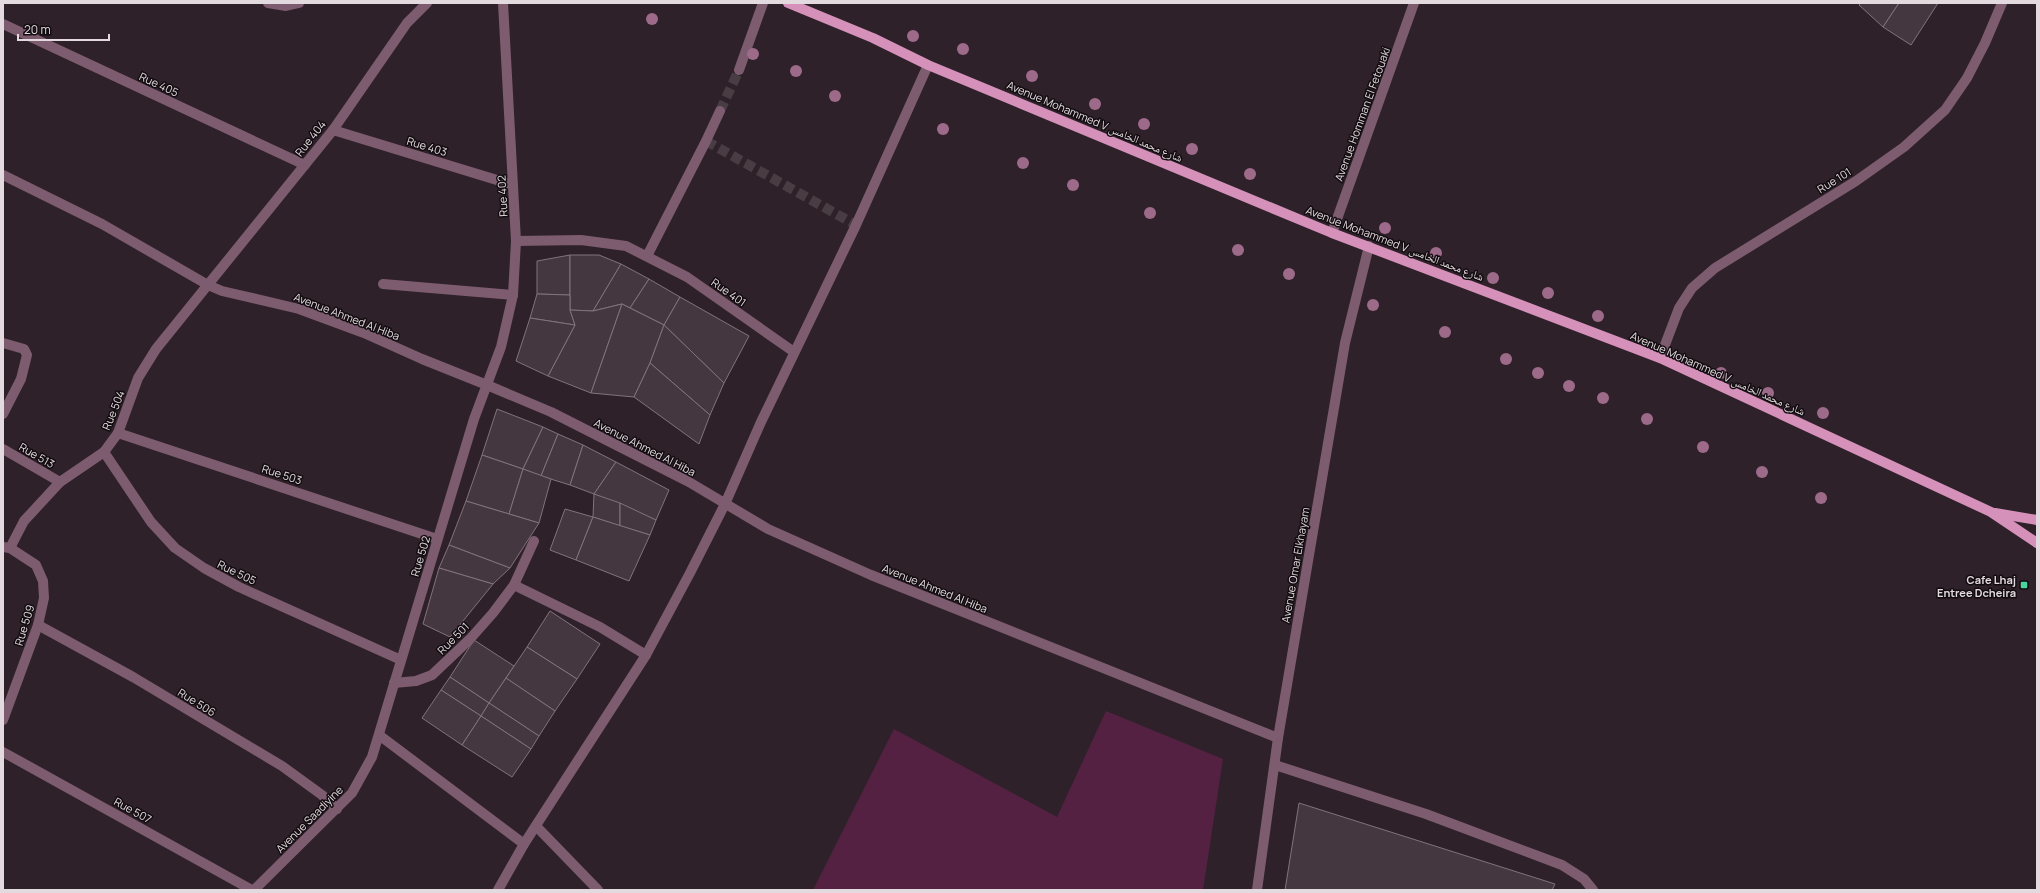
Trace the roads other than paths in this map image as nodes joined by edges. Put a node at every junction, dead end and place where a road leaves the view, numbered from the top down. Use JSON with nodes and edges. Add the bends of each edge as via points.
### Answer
{"nodes":[{"id":1,"x":268,"y":3,"type":"edge"},
{"id":2,"x":299,"y":3,"type":"edge"},
{"id":3,"x":427,"y":3,"type":"edge"},
{"id":4,"x":503,"y":3,"type":"edge"},
{"id":5,"x":763,"y":3,"type":"edge"},
{"id":6,"x":788,"y":3,"type":"edge"},
{"id":7,"x":1414,"y":3,"type":"edge"},
{"id":8,"x":2002,"y":3,"type":"edge"},
{"id":9,"x":3,"y":24,"type":"edge"},
{"id":10,"x":928,"y":65,"type":"junction"},
{"id":11,"x":739,"y":70,"type":"tunnel mouth"},
{"id":12,"x":720,"y":111,"type":"tunnel mouth"},
{"id":13,"x":333,"y":130,"type":"junction"},
{"id":14,"x":305,"y":165,"type":"junction"},
{"id":15,"x":3,"y":175,"type":"edge"},
{"id":16,"x":513,"y":185,"type":"junction"},
{"id":17,"x":1332,"y":233,"type":"junction"},
{"id":18,"x":516,"y":241,"type":"junction"},
{"id":19,"x":1369,"y":246,"type":"junction"},
{"id":20,"x":647,"y":256,"type":"junction"},
{"id":21,"x":383,"y":284,"type":"dead end"},
{"id":22,"x":208,"y":285,"type":"junction"},
{"id":23,"x":513,"y":296,"type":"junction"},
{"id":24,"x":3,"y":343,"type":"edge"},
{"id":25,"x":794,"y":352,"type":"junction"},
{"id":26,"x":1660,"y":358,"type":"junction"},
{"id":27,"x":487,"y":385,"type":"junction"},
{"id":28,"x":3,"y":414,"type":"edge"},
{"id":29,"x":118,"y":433,"type":"junction"},
{"id":30,"x":3,"y":449,"type":"edge"},
{"id":31,"x":104,"y":452,"type":"junction"},
{"id":32,"x":60,"y":482,"type":"junction"},
{"id":33,"x":724,"y":504,"type":"junction"},
{"id":34,"x":1991,"y":512,"type":"junction"},
{"id":35,"x":2037,"y":520,"type":"edge"},
{"id":36,"x":437,"y":539,"type":"junction"},
{"id":37,"x":534,"y":541,"type":"dead end"},
{"id":38,"x":2037,"y":543,"type":"edge"},
{"id":39,"x":7,"y":548,"type":"edge"},
{"id":40,"x":514,"y":585,"type":"junction"},
{"id":41,"x":38,"y":625,"type":"junction"},
{"id":42,"x":646,"y":655,"type":"junction"},
{"id":43,"x":401,"y":660,"type":"junction"},
{"id":44,"x":394,"y":683,"type":"junction"},
{"id":45,"x":3,"y":720,"type":"edge"},
{"id":46,"x":379,"y":735,"type":"junction"},
{"id":47,"x":1278,"y":738,"type":"junction"},
{"id":48,"x":3,"y":752,"type":"edge"},
{"id":49,"x":1275,"y":765,"type":"junction"},
{"id":50,"x":337,"y":809,"type":"junction"},
{"id":51,"x":536,"y":826,"type":"junction"},
{"id":52,"x":524,"y":844,"type":"junction"},
{"id":53,"x":253,"y":890,"type":"edge"},
{"id":54,"x":498,"y":890,"type":"edge"},
{"id":55,"x":598,"y":890,"type":"edge"},
{"id":56,"x":1257,"y":890,"type":"edge"},
{"id":57,"x":1593,"y":890,"type":"edge"}],
"edges":[{"from":1,"to":2,"type":"street","via":[[286,6]]},
{"from":3,"to":13,"type":"street","name":"Rue 404","via":[[407,23]]},
{"from":4,"to":16,"type":"street","name":"Rue 402"},
{"from":5,"to":11,"type":"street"},
{"from":6,"to":10,"type":"main road","name":"Avenue Mohammed V شارع محمد الخامس","via":[[873,38]]},
{"from":7,"to":17,"type":"street","name":"Avenue Homman El Fetouaki"},
{"from":8,"to":26,"type":"street","name":"Rue 101","via":[[1967,78],[1945,110],[1904,147],[1715,268],[1692,288],[1679,308]]},
{"from":9,"to":14,"type":"street","name":"Rue 405"},
{"from":10,"to":17,"type":"main road","name":"Avenue Mohammed V شارع محمد الخامس"},
{"from":10,"to":25,"type":"street","via":[[856,225]]},
{"from":12,"to":20,"type":"street"},
{"from":13,"to":14,"type":"street","name":"Rue 404"},
{"from":13,"to":16,"type":"street","name":"Rue 403"},
{"from":14,"to":22,"type":"street","name":"Rue 404"},
{"from":15,"to":22,"type":"street","name":"Avenue Ahmed Al Hiba","via":[[102,224]]},
{"from":16,"to":18,"type":"street","name":"Rue 402"},
{"from":17,"to":19,"type":"main road","name":"Avenue Mohammed V شارع محمد الخامس"},
{"from":18,"to":20,"type":"street","name":"Rue 401","via":[[604,242],[626,246]]},
{"from":18,"to":23,"type":"street","name":"Rue 402"},
{"from":19,"to":26,"type":"main road","name":"Avenue Mohammed V شارع محمد الخامس"},
{"from":19,"to":47,"type":"street","name":"Avenue Omar Elkhayam","via":[[1345,343]]},
{"from":20,"to":25,"type":"street","name":"Rue 401","via":[[687,277]]},
{"from":21,"to":23,"type":"street"},
{"from":22,"to":27,"type":"street","name":"Avenue Ahmed Al Hiba","via":[[222,291],[300,309]]},
{"from":22,"to":29,"type":"street","name":"Rue 504","via":[[156,349],[138,378]]},
{"from":23,"to":27,"type":"street","name":"Rue 402"},
{"from":24,"to":28,"type":"street","via":[[24,349],[27,355],[21,379]]},
{"from":25,"to":33,"type":"street"},
{"from":26,"to":34,"type":"main road","name":"Avenue Mohammed V شارع محمد الخامس"},
{"from":27,"to":33,"type":"street","name":"Avenue Ahmed Al Hiba","via":[[551,412],[689,482]]},
{"from":27,"to":36,"type":"street","name":"Rue 502"},
{"from":29,"to":31,"type":"street","name":"Rue 504"},
{"from":29,"to":36,"type":"street","name":"Rue 503"},
{"from":30,"to":32,"type":"street","name":"Rue 513"},
{"from":31,"to":32,"type":"street","name":"Rue 504"},
{"from":31,"to":43,"type":"street","name":"Rue 505","via":[[151,522],[175,548],[204,568],[239,586]]},
{"from":32,"to":39,"type":"street","name":"Rue 504","via":[[24,521]]},
{"from":33,"to":42,"type":"street"},
{"from":33,"to":47,"type":"street","name":"Avenue Ahmed Al Hiba","via":[[768,529],[871,575]]},
{"from":34,"to":35,"type":"main road","name":"Avenue Mohammed V شارع محمد الخامس"},
{"from":34,"to":38,"type":"main road","name":"Avenue Mohammed V شارع محمد الخامس"},
{"from":36,"to":43,"type":"street","name":"Rue 502"},
{"from":37,"to":40,"type":"street","name":"Rue 501"},
{"from":39,"to":41,"type":"street","name":"Rue 509","via":[[36,565],[43,581],[44,598]]},
{"from":40,"to":42,"type":"street","via":[[600,627]]},
{"from":40,"to":44,"type":"street","name":"Rue 501","via":[[494,613],[432,675],[416,681]]},
{"from":41,"to":45,"type":"street","name":"Rue 509"},
{"from":41,"to":50,"type":"street","name":"Rue 506","via":[[139,681],[282,766]]},
{"from":42,"to":51,"type":"street"},
{"from":43,"to":44,"type":"street","name":"Rue 502"},
{"from":44,"to":46,"type":"street","name":"Rue 502"},
{"from":46,"to":50,"type":"street","name":"Avenue Saadiyine","via":[[364,776]]},
{"from":46,"to":52,"type":"street"},
{"from":47,"to":49,"type":"street","name":"Avenue Omar Elkhayam"},
{"from":48,"to":53,"type":"street","name":"Rue 507"},
{"from":49,"to":56,"type":"street","name":"Avenue Omar Elkhayam"},
{"from":49,"to":57,"type":"street","via":[[1426,814],[1562,865],[1584,879]]},
{"from":50,"to":53,"type":"street","name":"Avenue Saadiyine"},
{"from":51,"to":52,"type":"street"},
{"from":51,"to":55,"type":"street"},
{"from":52,"to":54,"type":"street"}]}
